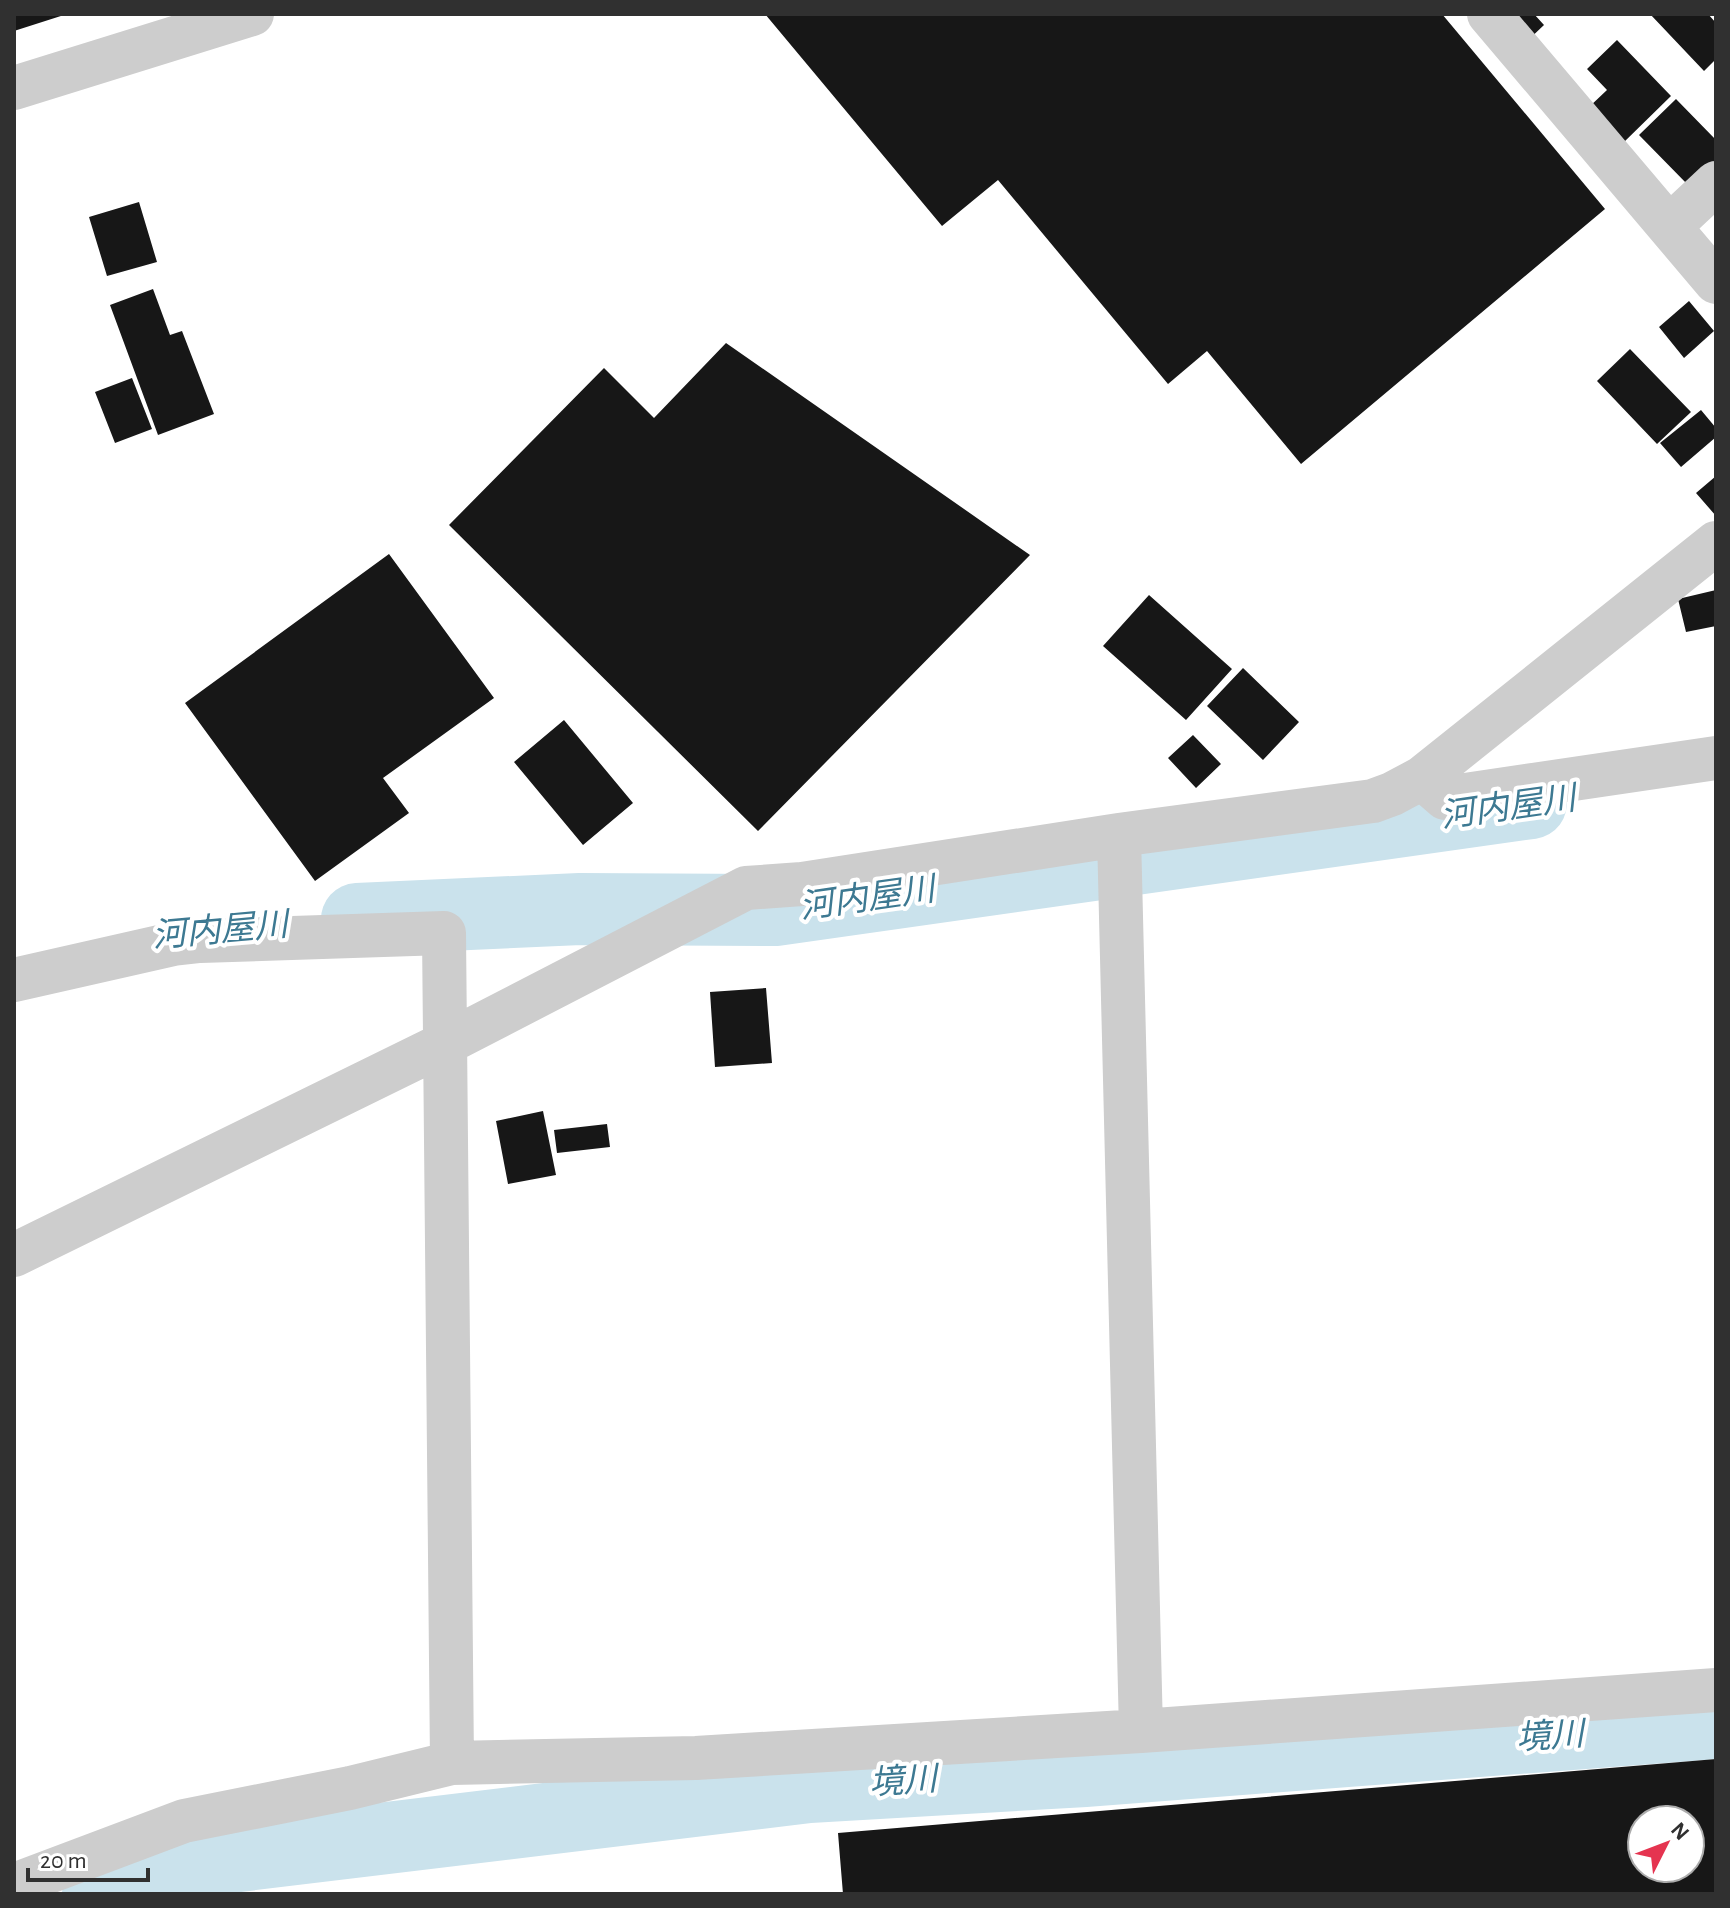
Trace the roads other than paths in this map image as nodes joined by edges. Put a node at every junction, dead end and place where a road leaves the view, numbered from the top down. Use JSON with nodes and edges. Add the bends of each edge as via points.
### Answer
{"nodes":[{"id":1,"x":252,"y":14,"type":"edge"},
{"id":2,"x":1489,"y":14,"type":"edge"},
{"id":3,"x":14,"y":88,"type":"edge"},
{"id":4,"x":1716,"y":183,"type":"edge"},
{"id":5,"x":1670,"y":226,"type":"junction"},
{"id":6,"x":1716,"y":282,"type":"edge"},
{"id":7,"x":1716,"y":543,"type":"edge"},
{"id":8,"x":1716,"y":758,"type":"edge"},
{"id":9,"x":1422,"y":778,"type":"junction"},
{"id":10,"x":1119,"y":835,"type":"junction"},
{"id":11,"x":14,"y":980,"type":"edge"},
{"id":12,"x":444,"y":1044,"type":"junction"},
{"id":13,"x":14,"y":1255,"type":"edge"},
{"id":14,"x":1716,"y":1690,"type":"edge"},
{"id":15,"x":1141,"y":1731,"type":"junction"},
{"id":16,"x":452,"y":1763,"type":"junction"},
{"id":17,"x":14,"y":1885,"type":"edge"}],
"edges":[{"from":1,"to":3,"type":"street"},
{"from":2,"to":5,"type":"street"},
{"from":4,"to":5,"type":"street"},
{"from":5,"to":6,"type":"street"},
{"from":7,"to":9,"type":"street"},
{"from":8,"to":9,"type":"street","via":[[1445,798]]},
{"from":9,"to":10,"type":"street","via":[[1373,801]]},
{"from":10,"to":12,"type":"street","via":[[746,888]]},
{"from":10,"to":15,"type":"street"},
{"from":11,"to":12,"type":"street","via":[[173,944],[444,933]]},
{"from":12,"to":13,"type":"street"},
{"from":12,"to":16,"type":"street"},
{"from":14,"to":15,"type":"street"},
{"from":15,"to":16,"type":"street","via":[[696,1758]]},
{"from":16,"to":17,"type":"street","via":[[184,1821]]}]}
